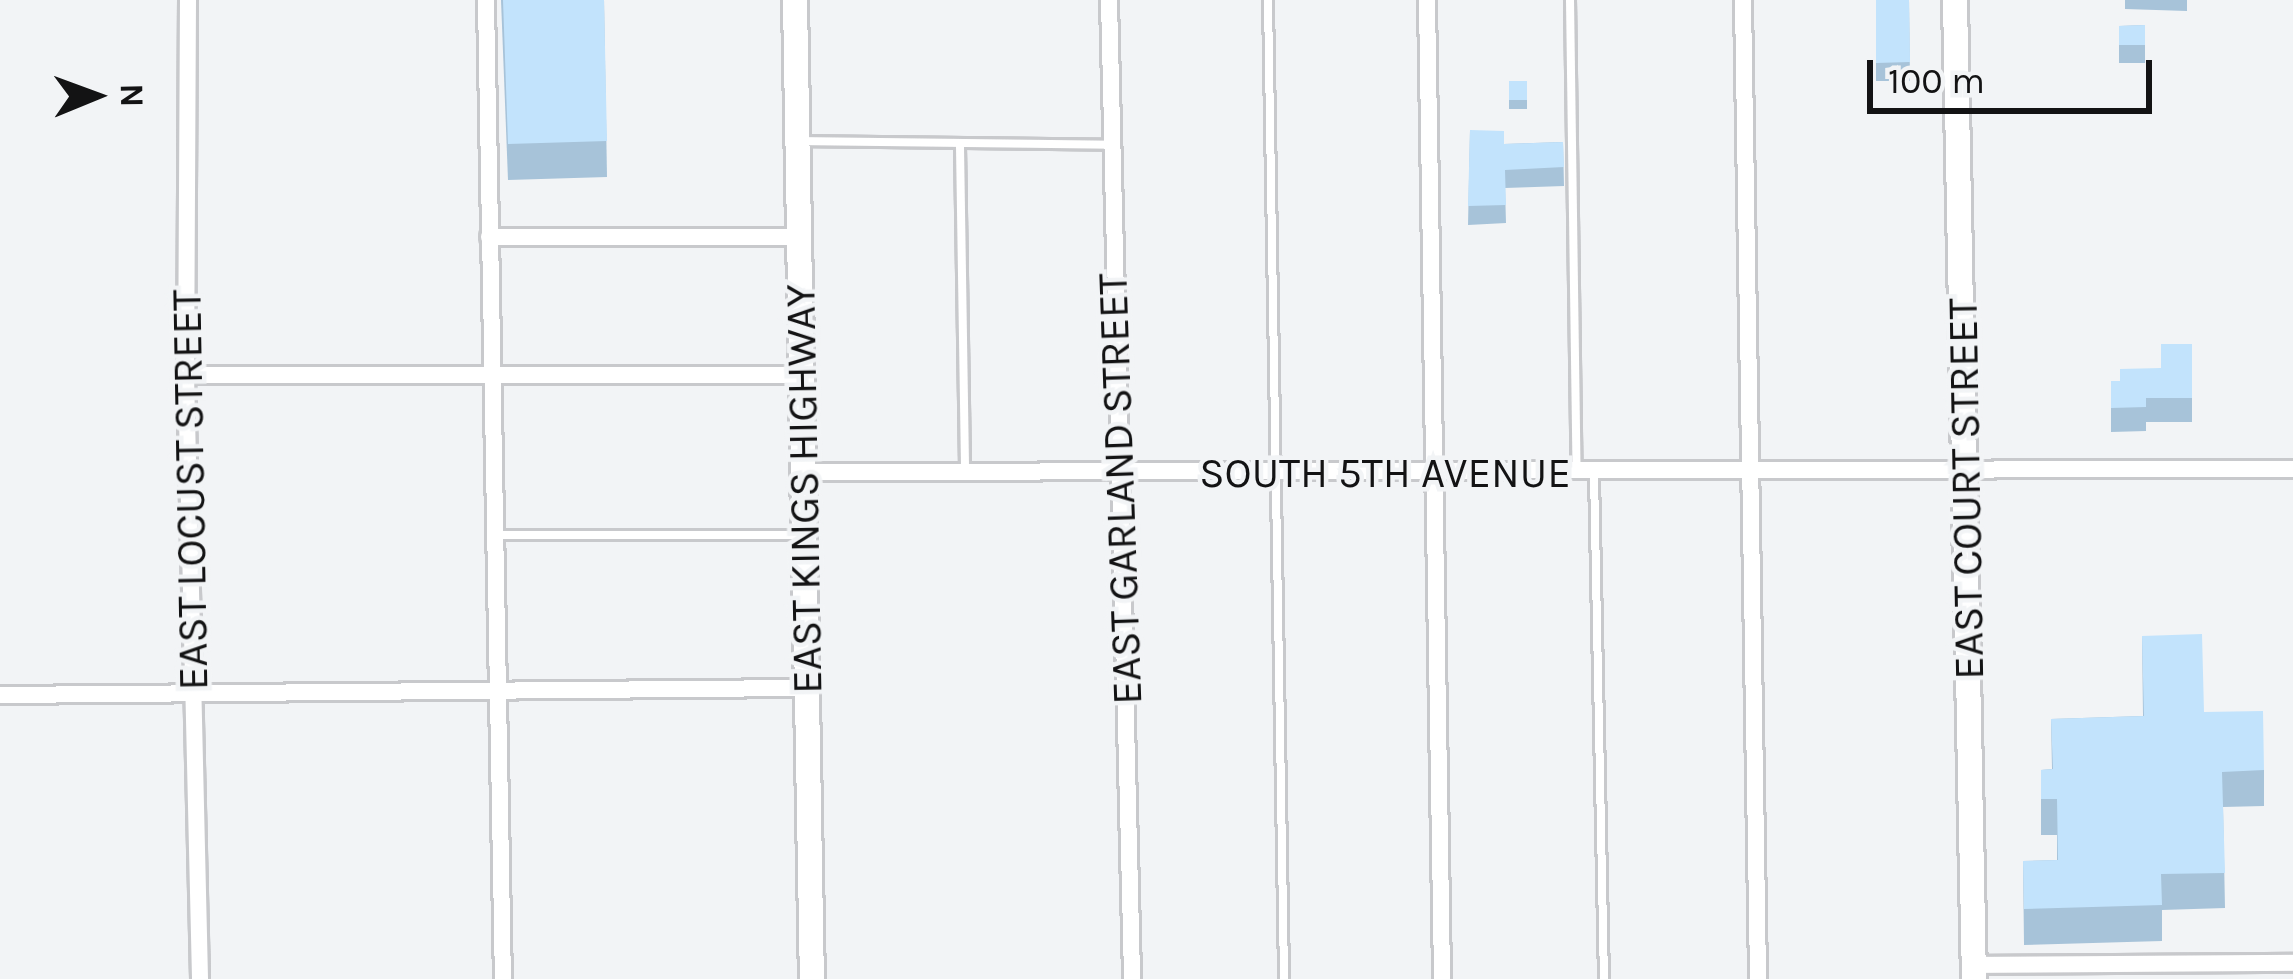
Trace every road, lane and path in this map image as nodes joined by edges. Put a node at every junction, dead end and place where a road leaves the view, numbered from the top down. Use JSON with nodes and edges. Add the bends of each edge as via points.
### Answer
{"nodes":[{"id":1,"x":188,"y":0,"type":"edge"},
{"id":2,"x":486,"y":0,"type":"edge"},
{"id":3,"x":795,"y":0,"type":"edge"},
{"id":4,"x":1109,"y":0,"type":"edge"},
{"id":5,"x":1268,"y":0,"type":"edge"},
{"id":6,"x":1426,"y":0,"type":"edge"},
{"id":7,"x":1570,"y":0,"type":"edge"},
{"id":8,"x":1743,"y":0,"type":"edge"},
{"id":9,"x":1955,"y":0,"type":"edge"},
{"id":10,"x":798,"y":140,"type":"junction"},
{"id":11,"x":1110,"y":145,"type":"junction"},
{"id":12,"x":960,"y":147,"type":"junction"},
{"id":13,"x":490,"y":236,"type":"junction"},
{"id":14,"x":800,"y":237,"type":"junction"},
{"id":15,"x":186,"y":375,"type":"junction"},
{"id":16,"x":802,"y":375,"type":"junction"},
{"id":17,"x":492,"y":377,"type":"junction"},
{"id":18,"x":2293,"y":469,"type":"edge"},
{"id":19,"x":965,"y":471,"type":"junction"},
{"id":20,"x":1750,"y":471,"type":"junction"},
{"id":21,"x":1966,"y":471,"type":"junction"},
{"id":22,"x":804,"y":472,"type":"junction"},
{"id":23,"x":1277,"y":472,"type":"junction"},
{"id":24,"x":1122,"y":473,"type":"junction"},
{"id":25,"x":1433,"y":473,"type":"junction"},
{"id":26,"x":1586,"y":473,"type":"junction"},
{"id":27,"x":805,"y":535,"type":"junction"},
{"id":28,"x":496,"y":536,"type":"junction"},
{"id":29,"x":807,"y":688,"type":"junction"},
{"id":30,"x":498,"y":690,"type":"junction"},
{"id":31,"x":192,"y":693,"type":"junction"},
{"id":32,"x":0,"y":695,"type":"edge"},
{"id":33,"x":2293,"y":963,"type":"edge"},
{"id":34,"x":1974,"y":972,"type":"edge"},
{"id":35,"x":200,"y":979,"type":"edge"},
{"id":36,"x":503,"y":979,"type":"edge"},
{"id":37,"x":812,"y":979,"type":"edge"},
{"id":38,"x":1132,"y":979,"type":"edge"},
{"id":39,"x":1285,"y":979,"type":"edge"},
{"id":40,"x":1442,"y":979,"type":"edge"},
{"id":41,"x":1604,"y":979,"type":"edge"},
{"id":42,"x":1758,"y":979,"type":"edge"}],
"edges":[{"from":1,"to":15,"type":"street","name":"EAST LOCUST STREET"},
{"from":2,"to":13,"type":"street"},
{"from":3,"to":10,"type":"main road","name":"EAST KINGS HIGHWAY"},
{"from":4,"to":11,"type":"street","name":"EAST GARLAND STREET"},
{"from":5,"to":23,"type":"lane"},
{"from":6,"to":25,"type":"street"},
{"from":7,"to":26,"type":"lane"},
{"from":8,"to":20,"type":"street"},
{"from":9,"to":21,"type":"main road","name":"EAST COURT STREET"},
{"from":10,"to":12,"type":"lane"},
{"from":10,"to":14,"type":"main road","name":"EAST KINGS HIGHWAY"},
{"from":11,"to":12,"type":"lane"},
{"from":11,"to":24,"type":"street","name":"EAST GARLAND STREET"},
{"from":12,"to":19,"type":"lane"},
{"from":13,"to":14,"type":"street"},
{"from":13,"to":17,"type":"street"},
{"from":14,"to":16,"type":"main road","name":"EAST KINGS HIGHWAY"},
{"from":15,"to":17,"type":"street"},
{"from":15,"to":31,"type":"street","name":"EAST LOCUST STREET"},
{"from":16,"to":17,"type":"street"},
{"from":16,"to":22,"type":"main road","name":"EAST KINGS HIGHWAY"},
{"from":17,"to":28,"type":"street"},
{"from":18,"to":21,"type":"street","name":"SOUTH 5TH AVENUE"},
{"from":19,"to":22,"type":"street","name":"SOUTH 5TH AVENUE"},
{"from":19,"to":24,"type":"street","name":"SOUTH 5TH AVENUE"},
{"from":20,"to":21,"type":"street","name":"SOUTH 5TH AVENUE"},
{"from":20,"to":26,"type":"street","name":"SOUTH 5TH AVENUE"},
{"from":20,"to":42,"type":"street"},
{"from":21,"to":34,"type":"main road","name":"EAST COURT STREET"},
{"from":22,"to":27,"type":"main road","name":"EAST KINGS HIGHWAY"},
{"from":23,"to":24,"type":"street","name":"SOUTH 5TH AVENUE"},
{"from":23,"to":25,"type":"street","name":"SOUTH 5TH AVENUE"},
{"from":23,"to":39,"type":"lane"},
{"from":24,"to":38,"type":"street","name":"EAST GARLAND STREET"},
{"from":25,"to":26,"type":"street","name":"SOUTH 5TH AVENUE"},
{"from":25,"to":40,"type":"street"},
{"from":26,"to":41,"type":"lane"},
{"from":27,"to":28,"type":"lane"},
{"from":27,"to":29,"type":"main road","name":"EAST KINGS HIGHWAY"},
{"from":28,"to":30,"type":"street"},
{"from":29,"to":30,"type":"street"},
{"from":29,"to":37,"type":"main road","name":"EAST KINGS HIGHWAY"},
{"from":30,"to":31,"type":"street"},
{"from":30,"to":36,"type":"street"},
{"from":31,"to":32,"type":"street"},
{"from":31,"to":35,"type":"street","name":"EAST LOCUST STREET"},
{"from":33,"to":34,"type":"street"}]}
